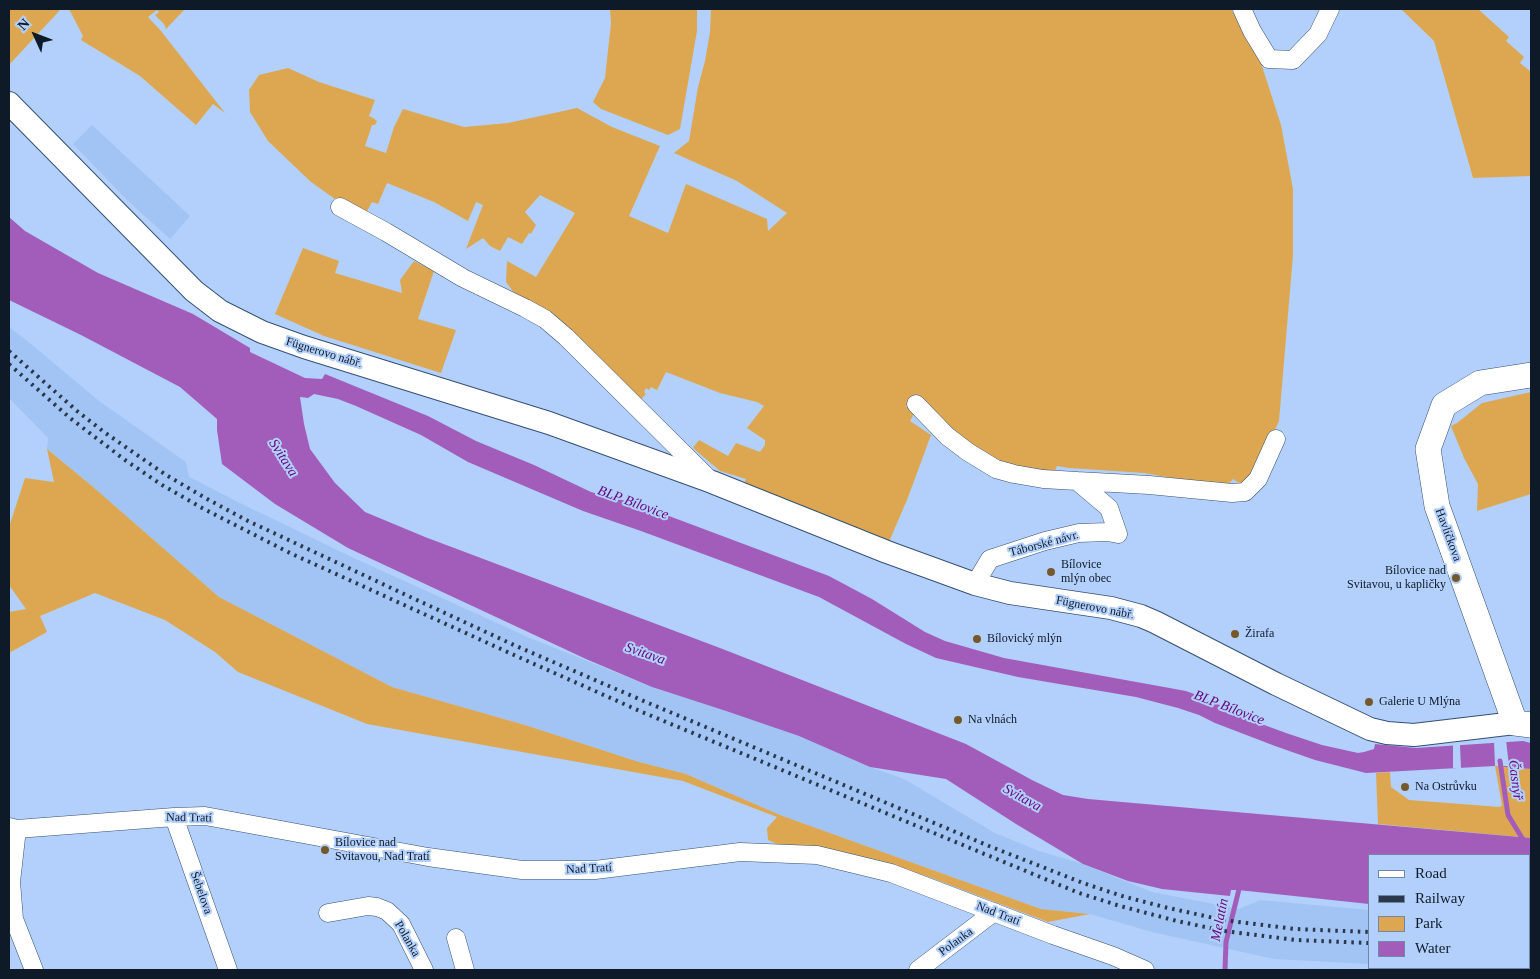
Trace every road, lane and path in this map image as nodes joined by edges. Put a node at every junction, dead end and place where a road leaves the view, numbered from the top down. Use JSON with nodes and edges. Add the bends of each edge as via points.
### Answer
{"nodes":[{"id":1,"x":1242,"y":9,"type":"edge"},
{"id":2,"x":1330,"y":9,"type":"edge"},
{"id":3,"x":9,"y":103,"type":"edge"},
{"id":4,"x":340,"y":207,"type":"dead end"},
{"id":5,"x":1531,"y":374,"type":"edge"},
{"id":6,"x":916,"y":404,"type":"dead end"},
{"id":7,"x":1276,"y":439,"type":"dead end"},
{"id":8,"x":1077,"y":481,"type":"junction"},
{"id":9,"x":712,"y":482,"type":"junction"},
{"id":10,"x":975,"y":584,"type":"junction"},
{"id":11,"x":1523,"y":724,"type":"edge"},
{"id":12,"x":174,"y":817,"type":"junction"},
{"id":13,"x":13,"y":828,"type":"edge"},
{"id":14,"x":994,"y":912,"type":"junction"},
{"id":15,"x":328,"y":913,"type":"dead end"},
{"id":16,"x":456,"y":938,"type":"dead end"},
{"id":17,"x":34,"y":970,"type":"edge"},
{"id":18,"x":228,"y":970,"type":"edge"},
{"id":19,"x":424,"y":970,"type":"edge"},
{"id":20,"x":465,"y":970,"type":"edge"},
{"id":21,"x":918,"y":970,"type":"edge"},
{"id":22,"x":1145,"y":970,"type":"edge"}],
"edges":[{"from":1,"to":2,"type":"street","via":[[1269,59],[1293,60],[1318,34]]},
{"from":3,"to":9,"type":"street","name":"Fügnerovo nábř.","via":[[194,291],[237,320],[290,342],[548,423]]},
{"from":4,"to":9,"type":"street","name":"Fügnerovo nábř.","via":[[462,278],[545,319]]},
{"from":5,"to":11,"type":"main road","name":"Havlíčkova","via":[[1480,382],[1444,405],[1428,449],[1437,506]]},
{"from":6,"to":8,"type":"street","via":[[947,436],[996,469],[1043,479]]},
{"from":7,"to":8,"type":"street","via":[[1258,479],[1245,492]]},
{"from":8,"to":10,"type":"street","name":"Táborské návr.","via":[[1110,508],[1118,534],[1079,534],[990,559]]},
{"from":9,"to":10,"type":"street","name":"Fügnerovo nábř."},
{"from":10,"to":11,"type":"street","name":"Fügnerovo nábř.","via":[[1141,616],[1378,731],[1414,735]]},
{"from":12,"to":13,"type":"street","name":"Nad Tratí"},
{"from":12,"to":14,"type":"street","name":"Nad Tratí","via":[[205,816],[428,858],[522,870],[595,870],[740,852],[817,855],[891,873]]},
{"from":12,"to":18,"type":"street","name":"Šebelova"},
{"from":13,"to":17,"type":"street","name":"Nad Tratí","via":[[11,882],[14,919]]},
{"from":14,"to":21,"type":"street","name":"Polanka"},
{"from":14,"to":22,"type":"street","name":"Nad Tratí"},
{"from":15,"to":19,"type":"street","name":"Polanka","via":[[368,906],[387,911],[401,924]]},
{"from":16,"to":20,"type":"street"}]}
